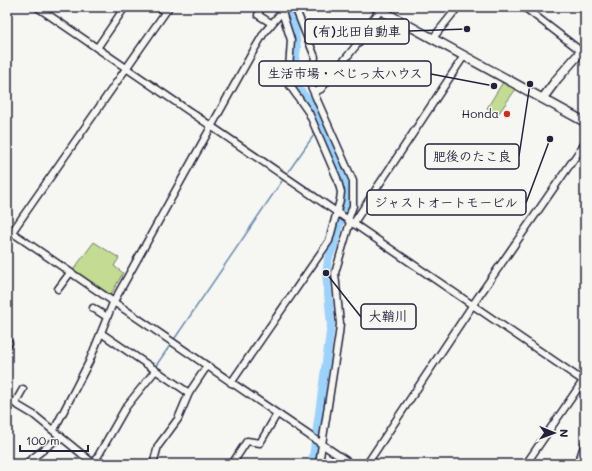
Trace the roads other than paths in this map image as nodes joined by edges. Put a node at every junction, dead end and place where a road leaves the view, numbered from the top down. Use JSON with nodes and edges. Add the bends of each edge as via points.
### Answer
{"nodes":[{"id":1,"x":37,"y":7,"type":"edge"},
{"id":2,"x":125,"y":7,"type":"edge"},
{"id":3,"x":158,"y":7,"type":"edge"},
{"id":4,"x":261,"y":7,"type":"edge"},
{"id":5,"x":295,"y":7,"type":"edge"},
{"id":6,"x":458,"y":7,"type":"edge"},
{"id":7,"x":524,"y":7,"type":"edge"},
{"id":8,"x":167,"y":9,"type":"edge"},
{"id":9,"x":378,"y":9,"type":"edge"},
{"id":10,"x":283,"y":10,"type":"edge"},
{"id":11,"x":271,"y":23,"type":"junction"},
{"id":12,"x":433,"y":38,"type":"junction"},
{"id":13,"x":97,"y":48,"type":"junction"},
{"id":14,"x":583,"y":49,"type":"edge"},
{"id":15,"x":464,"y":56,"type":"junction"},
{"id":16,"x":126,"y":69,"type":"junction"},
{"id":17,"x":315,"y":92,"type":"junction"},
{"id":18,"x":543,"y":98,"type":"junction"},
{"id":19,"x":585,"y":122,"type":"edge"},
{"id":20,"x":211,"y":128,"type":"junction"},
{"id":21,"x":585,"y":143,"type":"edge"},
{"id":22,"x":337,"y":214,"type":"junction"},
{"id":23,"x":349,"y":222,"type":"junction"},
{"id":24,"x":10,"y":230,"type":"edge"},
{"id":25,"x":70,"y":273,"type":"junction"},
{"id":26,"x":58,"y":289,"type":"dead end"},
{"id":27,"x":113,"y":303,"type":"junction"},
{"id":28,"x":472,"y":306,"type":"junction"},
{"id":29,"x":93,"y":308,"type":"dead end"},
{"id":30,"x":107,"y":317,"type":"junction"},
{"id":31,"x":101,"y":334,"type":"junction"},
{"id":32,"x":207,"y":366,"type":"junction"},
{"id":33,"x":155,"y":371,"type":"junction"},
{"id":34,"x":584,"y":382,"type":"edge"},
{"id":35,"x":231,"y":383,"type":"junction"},
{"id":36,"x":23,"y":389,"type":"dead end"},
{"id":37,"x":189,"y":393,"type":"junction"},
{"id":38,"x":7,"y":399,"type":"edge"},
{"id":39,"x":15,"y":403,"type":"junction"},
{"id":40,"x":277,"y":414,"type":"junction"},
{"id":41,"x":54,"y":430,"type":"junction"},
{"id":42,"x":61,"y":436,"type":"junction"},
{"id":43,"x":585,"y":442,"type":"edge"},
{"id":44,"x":320,"y":444,"type":"junction"},
{"id":45,"x":25,"y":464,"type":"edge"},
{"id":46,"x":94,"y":464,"type":"edge"},
{"id":47,"x":153,"y":464,"type":"edge"},
{"id":48,"x":232,"y":464,"type":"edge"},
{"id":49,"x":319,"y":464,"type":"edge"},
{"id":50,"x":350,"y":464,"type":"edge"},
{"id":51,"x":367,"y":464,"type":"edge"},
{"id":52,"x":526,"y":464,"type":"edge"},
{"id":53,"x":578,"y":464,"type":"edge"}],
"edges":[{"from":1,"to":13,"type":"street"},
{"from":2,"to":13,"type":"street"},
{"from":3,"to":8,"type":"street"},
{"from":4,"to":11,"type":"street","via":[[258,15]]},
{"from":5,"to":17,"type":"street","via":[[315,57],[309,81]]},
{"from":6,"to":12,"type":"street"},
{"from":7,"to":14,"type":"street"},
{"from":8,"to":16,"type":"street"},
{"from":9,"to":12,"type":"main road"},
{"from":9,"to":17,"type":"street","via":[[363,37]]},
{"from":10,"to":11,"type":"street"},
{"from":10,"to":22,"type":"street","via":[[291,40],[288,83],[306,107],[340,184]]},
{"from":11,"to":20,"type":"street"},
{"from":12,"to":15,"type":"main road"},
{"from":13,"to":16,"type":"street"},
{"from":14,"to":18,"type":"main road"},
{"from":15,"to":18,"type":"main road"},
{"from":15,"to":23,"type":"street"},
{"from":16,"to":20,"type":"street"},
{"from":16,"to":24,"type":"street"},
{"from":17,"to":23,"type":"street","via":[[353,181]]},
{"from":18,"to":19,"type":"main road"},
{"from":20,"to":22,"type":"street"},
{"from":20,"to":27,"type":"street"},
{"from":21,"to":28,"type":"street"},
{"from":22,"to":23,"type":"street"},
{"from":22,"to":35,"type":"street","via":[[329,241]]},
{"from":23,"to":28,"type":"street"},
{"from":23,"to":44,"type":"street","via":[[335,274],[339,334]]},
{"from":24,"to":25,"type":"street"},
{"from":25,"to":26,"type":"street"},
{"from":25,"to":27,"type":"street"},
{"from":27,"to":30,"type":"street"},
{"from":27,"to":32,"type":"street"},
{"from":28,"to":34,"type":"street"},
{"from":28,"to":51,"type":"street"},
{"from":29,"to":30,"type":"street"},
{"from":30,"to":31,"type":"street"},
{"from":31,"to":33,"type":"street"},
{"from":31,"to":41,"type":"street"},
{"from":32,"to":35,"type":"street"},
{"from":32,"to":37,"type":"street"},
{"from":33,"to":37,"type":"street"},
{"from":33,"to":46,"type":"street","via":[[126,407]]},
{"from":34,"to":52,"type":"street"},
{"from":35,"to":40,"type":"street"},
{"from":36,"to":39,"type":"street"},
{"from":37,"to":47,"type":"street","via":[[178,419],[158,446]]},
{"from":38,"to":39,"type":"street"},
{"from":39,"to":41,"type":"street"},
{"from":40,"to":44,"type":"street"},
{"from":40,"to":48,"type":"street","via":[[260,443],[247,441]]},
{"from":41,"to":42,"type":"street"},
{"from":42,"to":45,"type":"street"},
{"from":42,"to":46,"type":"street"},
{"from":43,"to":53,"type":"street"},
{"from":44,"to":49,"type":"street"},
{"from":44,"to":50,"type":"street"}]}
